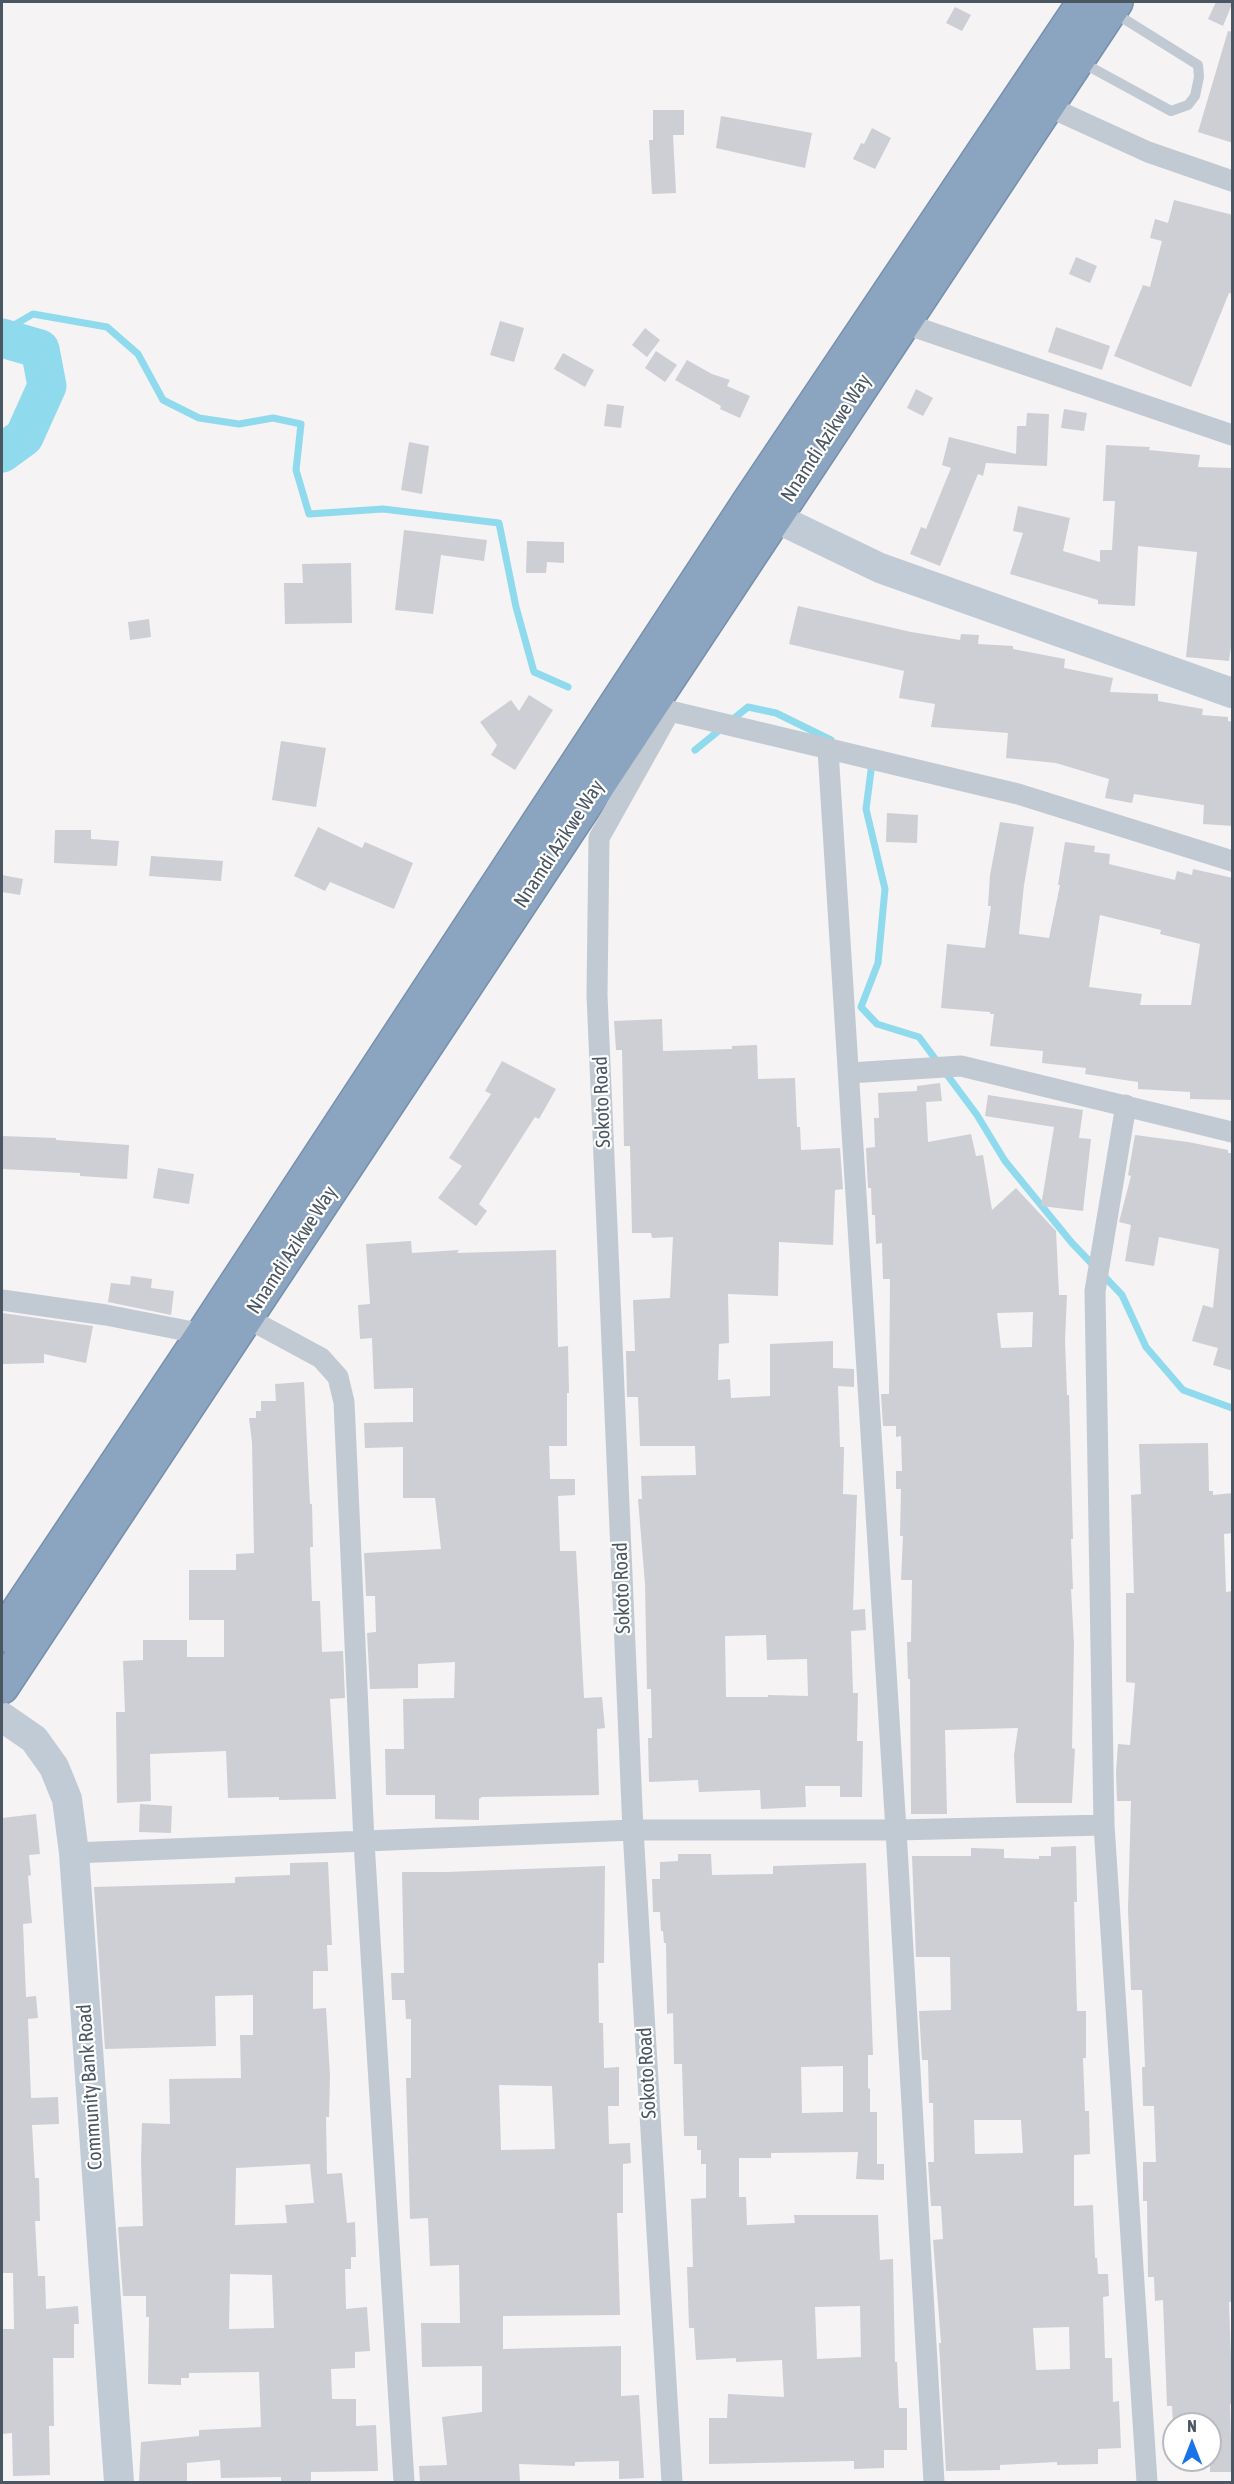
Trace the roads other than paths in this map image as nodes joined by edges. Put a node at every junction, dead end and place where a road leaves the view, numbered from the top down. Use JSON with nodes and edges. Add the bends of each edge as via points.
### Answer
{"nodes":[{"id":1,"x":1104,"y":4,"type":"edge"},
{"id":2,"x":1077,"y":60,"type":"junction"},
{"id":3,"x":1047,"y":106,"type":"junction"},
{"id":4,"x":1233,"y":181,"type":"edge"},
{"id":5,"x":903,"y":322,"type":"junction"},
{"id":6,"x":1233,"y":435,"type":"edge"},
{"id":7,"x":762,"y":509,"type":"junction"},
{"id":8,"x":1233,"y":693,"type":"edge"},
{"id":9,"x":828,"y":750,"type":"junction"},
{"id":10,"x":1233,"y":861,"type":"edge"},
{"id":11,"x":849,"y":1073,"type":"junction"},
{"id":12,"x":1126,"y":1105,"type":"junction"},
{"id":13,"x":1233,"y":1132,"type":"edge"},
{"id":14,"x":2,"y":1300,"type":"edge"},
{"id":15,"x":248,"y":1318,"type":"junction"},
{"id":16,"x":203,"y":1334,"type":"junction"},
{"id":17,"x":2,"y":1635,"type":"edge"},
{"id":18,"x":2,"y":1687,"type":"edge"},
{"id":19,"x":2,"y":1717,"type":"edge"},
{"id":20,"x":1104,"y":1825,"type":"junction"},
{"id":21,"x":633,"y":1830,"type":"junction"},
{"id":22,"x":896,"y":1830,"type":"junction"},
{"id":23,"x":364,"y":1842,"type":"junction"},
{"id":24,"x":74,"y":1853,"type":"junction"},
{"id":25,"x":119,"y":2482,"type":"edge"},
{"id":26,"x":404,"y":2482,"type":"edge"},
{"id":27,"x":672,"y":2482,"type":"edge"},
{"id":28,"x":934,"y":2482,"type":"edge"},
{"id":29,"x":1147,"y":2482,"type":"edge"}],
"edges":[{"from":1,"to":2,"type":"highway","name":"Nnamdi Azikwe Way"},
{"from":1,"to":2,"type":"lane","via":[[1198,65],[1195,96],[1188,105],[1171,111]]},
{"from":1,"to":7,"type":"highway","name":"Nnamdi Azikwe Way"},
{"from":2,"to":3,"type":"highway","name":"Nnamdi Azikwe Way"},
{"from":3,"to":4,"type":"street","via":[[1148,152]]},
{"from":3,"to":5,"type":"highway","name":"Nnamdi Azikwe Way"},
{"from":5,"to":6,"type":"street"},
{"from":5,"to":7,"type":"highway","name":"Nnamdi Azikwe Way"},
{"from":7,"to":8,"type":"street","via":[[880,568]]},
{"from":7,"to":15,"type":"highway","name":"Nnamdi Azikwe Way"},
{"from":7,"to":16,"type":"highway","name":"Nnamdi Azikwe Way"},
{"from":9,"to":10,"type":"street","via":[[1018,794]]},
{"from":9,"to":11,"type":"street"},
{"from":9,"to":21,"type":"street","name":"Sokoto Road","via":[[670,711],[598,838],[597,995]]},
{"from":11,"to":12,"type":"street","via":[[953,1066]]},
{"from":11,"to":22,"type":"street"},
{"from":12,"to":13,"type":"street"},
{"from":12,"to":20,"type":"street","via":[[1095,1291]]},
{"from":14,"to":16,"type":"street"},
{"from":15,"to":18,"type":"highway","name":"Nnamdi Azikwe Way"},
{"from":15,"to":23,"type":"street","via":[[321,1358],[338,1377],[344,1402]]},
{"from":16,"to":17,"type":"highway","name":"Nnamdi Azikwe Way"},
{"from":19,"to":24,"type":"street","name":"Community Bank Road","via":[[34,1739],[54,1767],[67,1798]]},
{"from":20,"to":22,"type":"street"},
{"from":20,"to":29,"type":"street"},
{"from":21,"to":22,"type":"street"},
{"from":21,"to":23,"type":"street"},
{"from":21,"to":27,"type":"street","name":"Sokoto Road"},
{"from":22,"to":28,"type":"street"},
{"from":23,"to":24,"type":"street"},
{"from":23,"to":26,"type":"street"},
{"from":24,"to":25,"type":"street","name":"Community Bank Road"}]}
